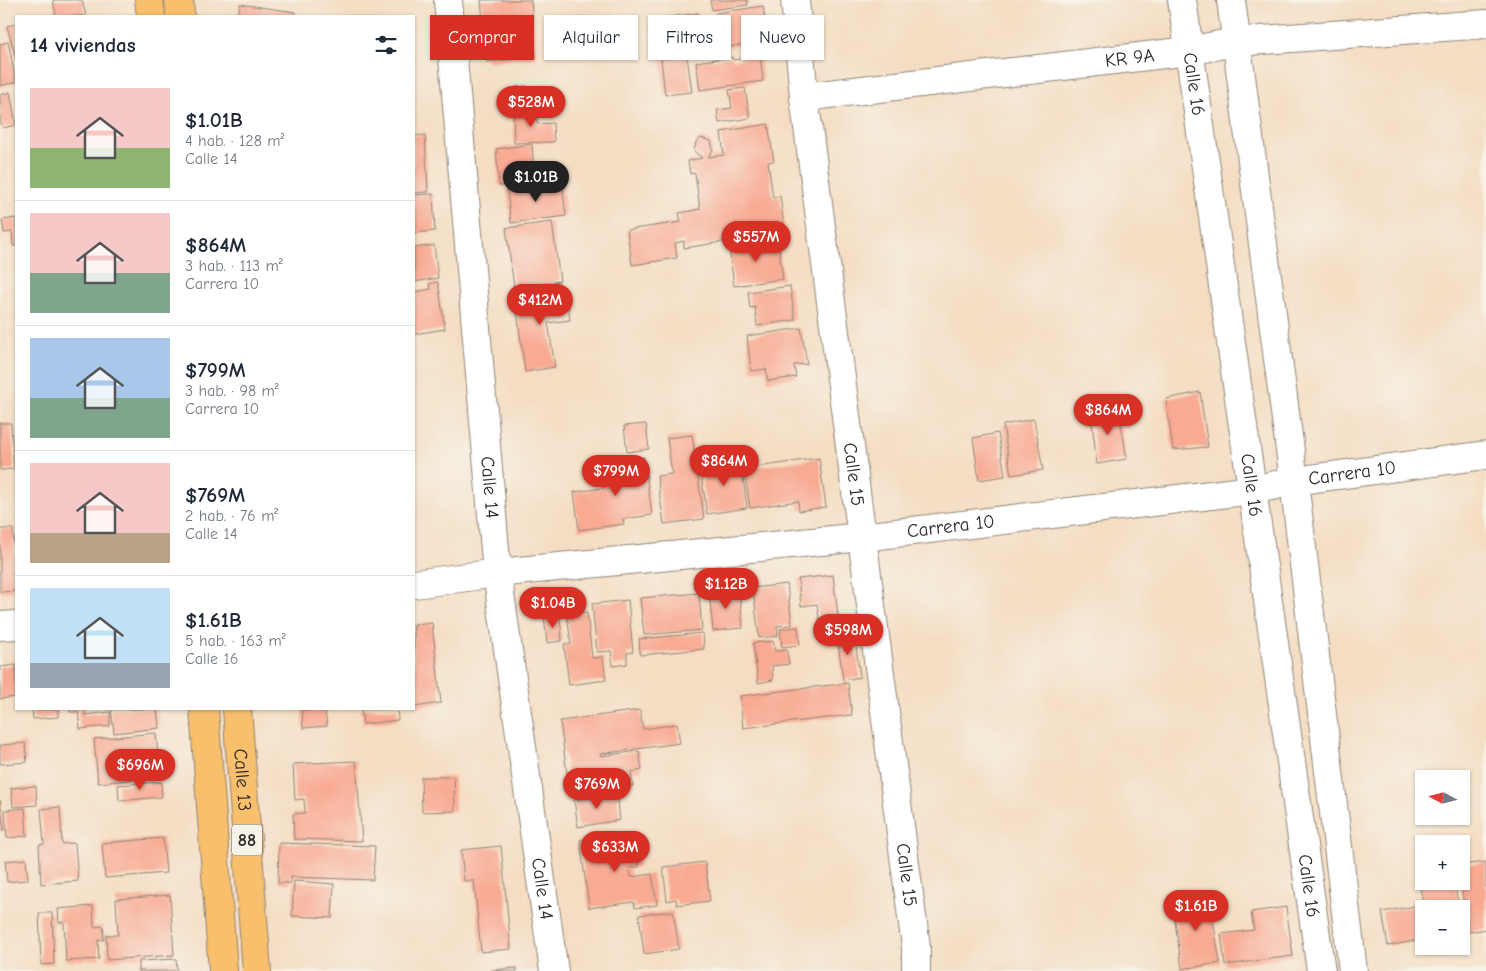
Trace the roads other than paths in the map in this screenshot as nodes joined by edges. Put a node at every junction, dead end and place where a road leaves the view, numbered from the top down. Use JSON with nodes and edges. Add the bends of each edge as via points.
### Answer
{"nodes":[{"id":1,"x":149,"y":0,"type":"edge"},
{"id":2,"x":178,"y":0,"type":"edge"},
{"id":3,"x":448,"y":0,"type":"edge"},
{"id":4,"x":795,"y":0,"type":"edge"},
{"id":5,"x":1182,"y":0,"type":"edge"},
{"id":6,"x":1231,"y":0,"type":"edge"},
{"id":7,"x":150,"y":15,"type":"edge"},
{"id":8,"x":180,"y":15,"type":"edge"},
{"id":9,"x":1486,"y":24,"type":"edge"},
{"id":10,"x":1234,"y":42,"type":"junction"},
{"id":11,"x":1189,"y":51,"type":"junction"},
{"id":12,"x":804,"y":97,"type":"junction"},
{"id":13,"x":1486,"y":455,"type":"edge"},
{"id":14,"x":1294,"y":481,"type":"junction"},
{"id":15,"x":1253,"y":490,"type":"junction"},
{"id":16,"x":862,"y":537,"type":"junction"},
{"id":17,"x":497,"y":573,"type":"junction"},
{"id":18,"x":415,"y":584,"type":"edge"},
{"id":19,"x":15,"y":625,"type":"edge"},
{"id":20,"x":0,"y":626,"type":"edge"},
{"id":21,"x":204,"y":710,"type":"edge"},
{"id":22,"x":237,"y":710,"type":"edge"},
{"id":23,"x":919,"y":963,"type":"edge"},
{"id":24,"x":223,"y":971,"type":"edge"},
{"id":25,"x":257,"y":971,"type":"edge"},
{"id":26,"x":554,"y":971,"type":"edge"},
{"id":27,"x":1320,"y":971,"type":"edge"},
{"id":28,"x":1353,"y":971,"type":"edge"}],
"edges":[{"from":1,"to":7,"type":"highway"},
{"from":2,"to":8,"type":"highway"},
{"from":3,"to":17,"type":"street","name":"Calle 14"},
{"from":4,"to":12,"type":"street","name":"Calle 15"},
{"from":5,"to":11,"type":"street","name":"Calle 16"},
{"from":6,"to":10,"type":"street","name":"Calle 16"},
{"from":9,"to":10,"type":"street","name":"KR 9A"},
{"from":10,"to":11,"type":"street","name":"KR 9A"},
{"from":10,"to":14,"type":"street","name":"Calle 16"},
{"from":11,"to":12,"type":"street","name":"KR 9A"},
{"from":11,"to":15,"type":"street","name":"Calle 16"},
{"from":12,"to":16,"type":"street","name":"Calle 15"},
{"from":13,"to":14,"type":"street","name":"Carrera 10"},
{"from":14,"to":15,"type":"street","name":"Carrera 10"},
{"from":14,"to":28,"type":"street","name":"Calle 16"},
{"from":15,"to":16,"type":"street","name":"Carrera 10"},
{"from":15,"to":27,"type":"street","name":"Calle 16"},
{"from":16,"to":17,"type":"street","name":"Carrera 10"},
{"from":16,"to":23,"type":"street","name":"Calle 15"},
{"from":17,"to":18,"type":"street","name":"Carrera 10"},
{"from":17,"to":26,"type":"street","name":"Calle 14"},
{"from":19,"to":20,"type":"street"},
{"from":21,"to":24,"type":"highway","name":"Calle 13","number":"88"},
{"from":22,"to":25,"type":"highway","name":"Calle 13","number":"88"}]}
